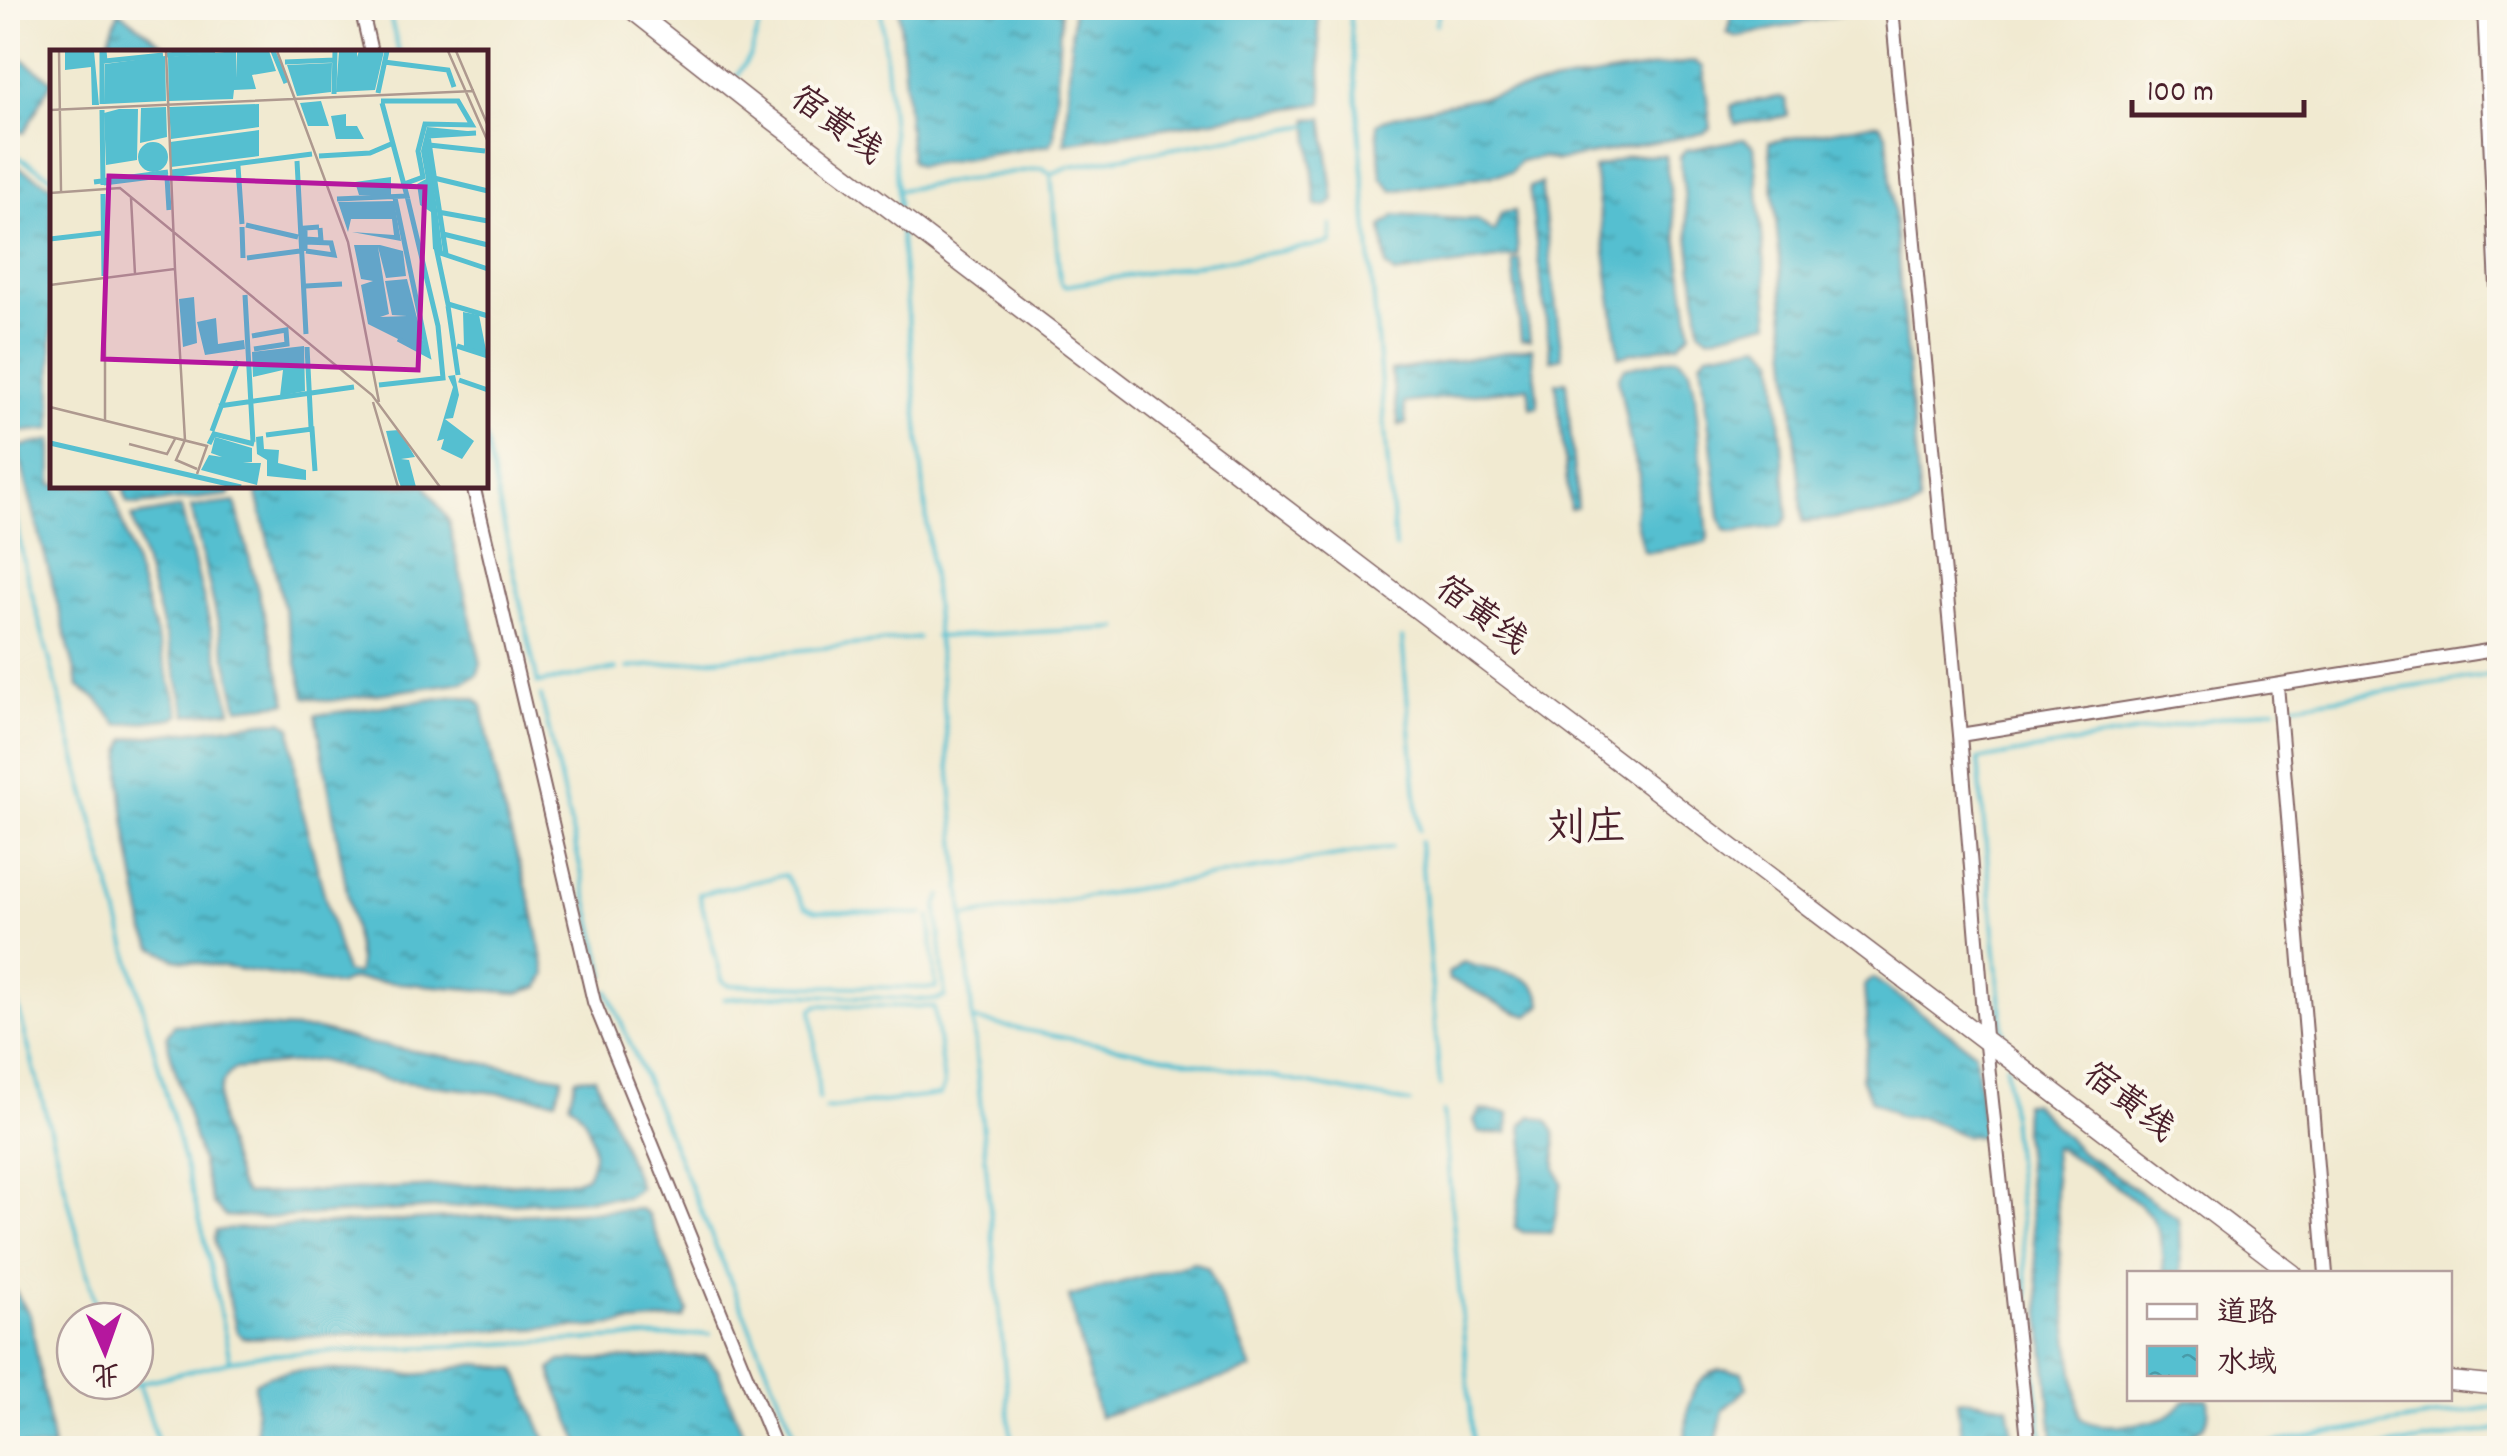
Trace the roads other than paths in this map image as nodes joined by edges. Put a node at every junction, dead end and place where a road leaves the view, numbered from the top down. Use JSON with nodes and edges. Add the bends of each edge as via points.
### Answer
{"nodes":[{"id":1,"x":360,"y":8,"type":"edge"},
{"id":2,"x":630,"y":8,"type":"edge"},
{"id":3,"x":1892,"y":8,"type":"edge"},
{"id":4,"x":2484,"y":8,"type":"edge"},
{"id":5,"x":370,"y":50,"type":"edge"},
{"id":6,"x":2500,"y":353,"type":"edge"},
{"id":7,"x":473,"y":488,"type":"edge"},
{"id":8,"x":2500,"y":649,"type":"edge"},
{"id":9,"x":2277,"y":684,"type":"junction"},
{"id":10,"x":1960,"y":735,"type":"junction"},
{"id":11,"x":1984,"y":1036,"type":"junction"},
{"id":12,"x":2290,"y":1271,"type":"edge"},
{"id":13,"x":2326,"y":1271,"type":"edge"},
{"id":14,"x":2452,"y":1381,"type":"edge"},
{"id":15,"x":2500,"y":1386,"type":"edge"},
{"id":16,"x":776,"y":1448,"type":"edge"},
{"id":17,"x":2028,"y":1448,"type":"edge"}],
"edges":[{"from":1,"to":5,"type":"street"},
{"from":2,"to":11,"type":"main road","name":"宿黄线"},
{"from":3,"to":10,"type":"street"},
{"from":4,"to":6,"type":"street"},
{"from":7,"to":16,"type":"street","via":[[594,1002]]},
{"from":8,"to":9,"type":"street"},
{"from":9,"to":10,"type":"street"},
{"from":9,"to":13,"type":"street"},
{"from":10,"to":11,"type":"street"},
{"from":11,"to":12,"type":"main road","name":"宿黄线"},
{"from":11,"to":17,"type":"street"},
{"from":14,"to":15,"type":"main road"}]}
